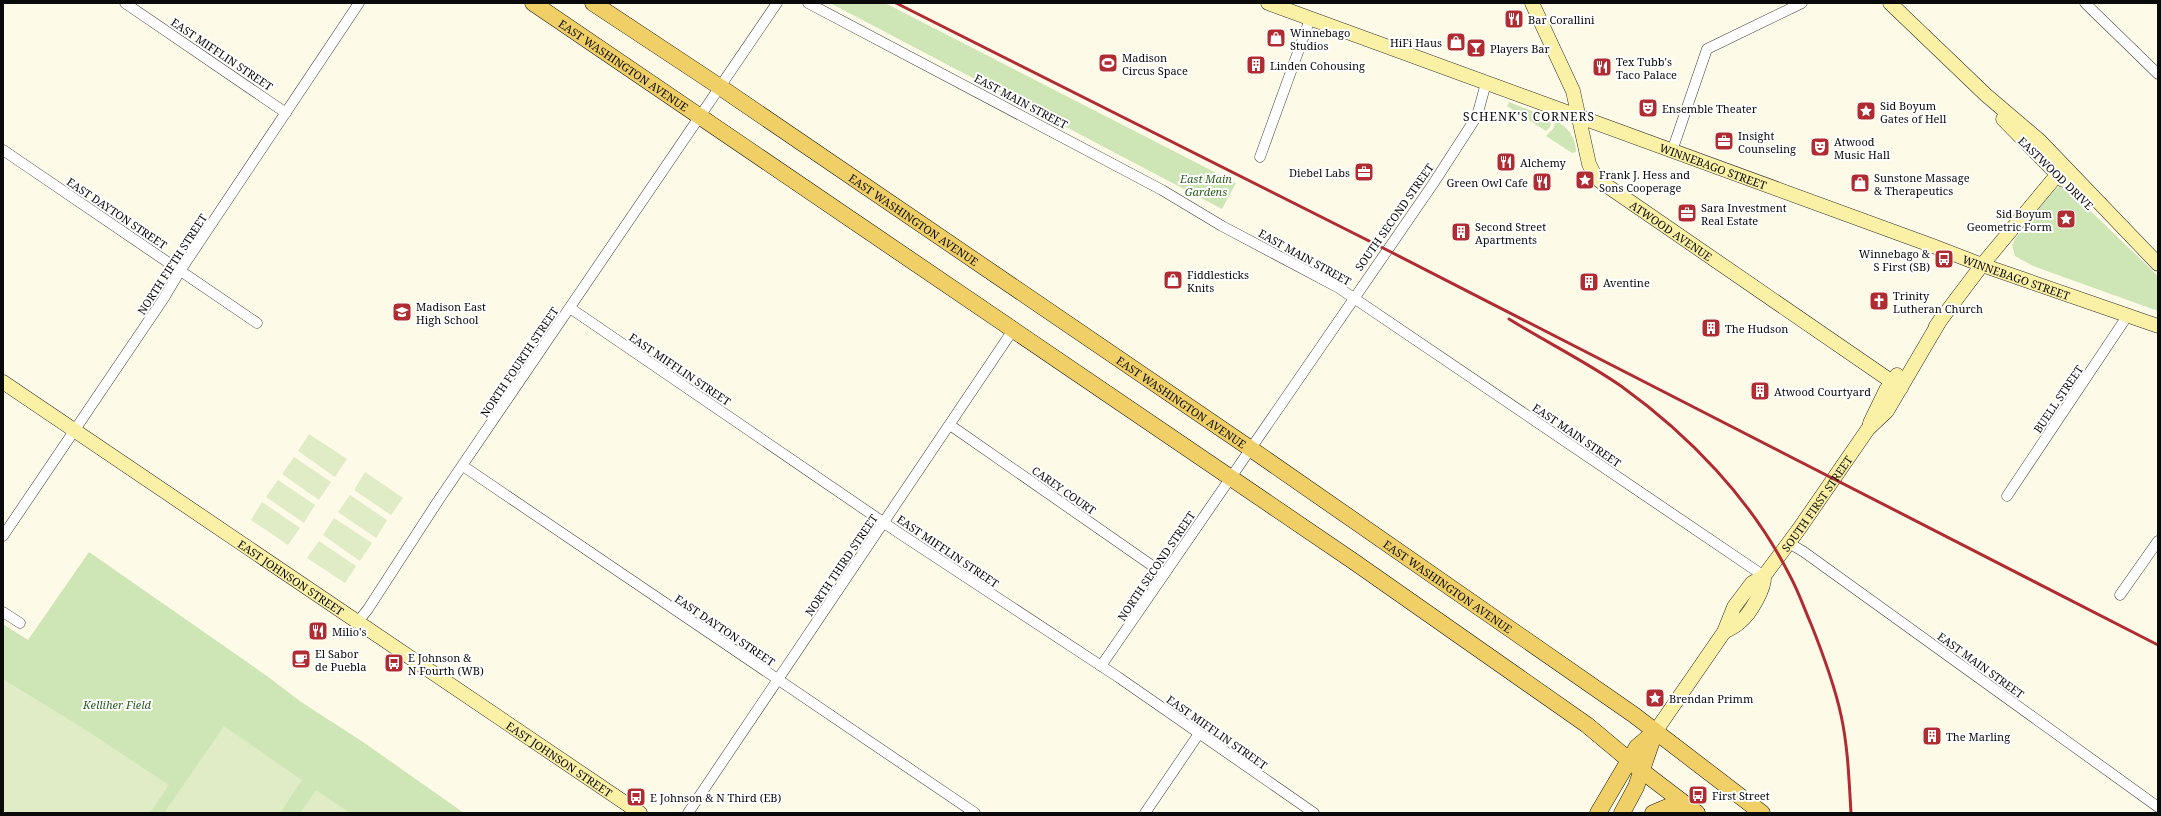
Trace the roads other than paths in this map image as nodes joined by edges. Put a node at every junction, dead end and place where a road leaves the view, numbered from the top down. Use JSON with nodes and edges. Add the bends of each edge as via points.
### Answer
{"nodes":[{"id":1,"x":125,"y":3,"type":"edge"},
{"id":2,"x":359,"y":3,"type":"edge"},
{"id":3,"x":533,"y":3,"type":"edge"},
{"id":4,"x":593,"y":3,"type":"edge"},
{"id":5,"x":777,"y":3,"type":"edge"},
{"id":6,"x":808,"y":3,"type":"edge"},
{"id":7,"x":1268,"y":3,"type":"edge"},
{"id":8,"x":1532,"y":3,"type":"edge"},
{"id":9,"x":1802,"y":3,"type":"edge"},
{"id":10,"x":1890,"y":3,"type":"edge"},
{"id":11,"x":2085,"y":3,"type":"edge"},
{"id":12,"x":1310,"y":19,"type":"junction"},
{"id":13,"x":2156,"y":69,"type":"edge"},
{"id":14,"x":1486,"y":83,"type":"junction"},
{"id":15,"x":720,"y":87,"type":"junction"},
{"id":16,"x":1986,"y":95,"type":"junction"},
{"id":17,"x":286,"y":113,"type":"junction"},
{"id":18,"x":701,"y":116,"type":"junction"},
{"id":19,"x":1580,"y":118,"type":"junction"},
{"id":20,"x":3,"y":150,"type":"edge"},
{"id":21,"x":1672,"y":151,"type":"junction"},
{"id":22,"x":1260,"y":157,"type":"dead end"},
{"id":23,"x":2057,"y":175,"type":"junction"},
{"id":24,"x":2134,"y":241,"type":"junction"},
{"id":25,"x":2158,"y":264,"type":"edge"},
{"id":26,"x":1982,"y":265,"type":"junction"},
{"id":27,"x":180,"y":271,"type":"junction"},
{"id":28,"x":1353,"y":298,"type":"junction"},
{"id":29,"x":570,"y":308,"type":"junction"},
{"id":30,"x":2128,"y":315,"type":"junction"},
{"id":31,"x":256,"y":323,"type":"dead end"},
{"id":32,"x":2158,"y":326,"type":"edge"},
{"id":33,"x":1013,"y":330,"type":"junction"},
{"id":34,"x":3,"y":382,"type":"edge"},
{"id":35,"x":1897,"y":385,"type":"junction"},
{"id":36,"x":950,"y":425,"type":"junction"},
{"id":37,"x":76,"y":431,"type":"junction"},
{"id":38,"x":1251,"y":449,"type":"junction"},
{"id":39,"x":463,"y":466,"type":"junction"},
{"id":40,"x":1231,"y":479,"type":"junction"},
{"id":41,"x":2007,"y":496,"type":"dead end"},
{"id":42,"x":885,"y":523,"type":"junction"},
{"id":43,"x":3,"y":536,"type":"edge"},
{"id":44,"x":2158,"y":541,"type":"edge"},
{"id":45,"x":1789,"y":543,"type":"junction"},
{"id":46,"x":1164,"y":574,"type":"junction"},
{"id":47,"x":1764,"y":576,"type":"junction"},
{"id":48,"x":2120,"y":595,"type":"dead end"},
{"id":49,"x":3,"y":612,"type":"edge"},
{"id":50,"x":357,"y":622,"type":"junction"},
{"id":51,"x":20,"y":623,"type":"dead end"},
{"id":52,"x":1101,"y":666,"type":"junction"},
{"id":53,"x":778,"y":680,"type":"junction"},
{"id":54,"x":1655,"y":732,"type":"junction"},
{"id":55,"x":1198,"y":735,"type":"junction"},
{"id":56,"x":1629,"y":760,"type":"junction"},
{"id":57,"x":1642,"y":771,"type":"junction"},
{"id":58,"x":2158,"y":807,"type":"edge"},
{"id":59,"x":1693,"y":810,"type":"edge"},
{"id":60,"x":640,"y":813,"type":"edge"},
{"id":61,"x":688,"y":813,"type":"edge"},
{"id":62,"x":975,"y":813,"type":"edge"},
{"id":63,"x":1145,"y":813,"type":"edge"},
{"id":64,"x":1314,"y":813,"type":"edge"},
{"id":65,"x":1598,"y":813,"type":"edge"},
{"id":66,"x":1622,"y":813,"type":"edge"},
{"id":67,"x":1653,"y":813,"type":"edge"},
{"id":68,"x":1762,"y":813,"type":"edge"}],
"edges":[{"from":1,"to":17,"type":"street","name":"EAST MIFFLIN STREET"},
{"from":2,"to":17,"type":"street","name":"NORTH FIFTH STREET"},
{"from":3,"to":18,"type":"main road","name":"EAST WASHINGTON AVENUE"},
{"from":4,"to":15,"type":"main road","name":"EAST WASHINGTON AVENUE"},
{"from":5,"to":15,"type":"street","name":"NORTH FOURTH STREET"},
{"from":6,"to":28,"type":"street","name":"EAST MAIN STREET","via":[[1162,190]]},
{"from":7,"to":12,"type":"street","name":"WINNEBAGO STREET"},
{"from":8,"to":19,"type":"street","name":"ATWOOD AVENUE","via":[[1573,90]]},
{"from":9,"to":21,"type":"street","via":[[1707,49]]},
{"from":10,"to":16,"type":"street","name":"EASTWOOD DRIVE"},
{"from":11,"to":13,"type":"street"},
{"from":12,"to":14,"type":"street","name":"WINNEBAGO STREET"},
{"from":12,"to":22,"type":"street"},
{"from":14,"to":19,"type":"street","name":"WINNEBAGO STREET"},
{"from":14,"to":28,"type":"street","name":"SOUTH SECOND STREET","via":[[1473,122]]},
{"from":15,"to":18,"type":"street","name":"NORTH FOURTH STREET"},
{"from":15,"to":38,"type":"main road","name":"EAST WASHINGTON AVENUE"},
{"from":16,"to":23,"type":"street","name":"EASTWOOD DRIVE","via":[[2005,122]]},
{"from":16,"to":24,"type":"street","name":"EASTWOOD DRIVE","via":[[2040,141]]},
{"from":17,"to":27,"type":"street","name":"NORTH FIFTH STREET"},
{"from":18,"to":29,"type":"street","name":"NORTH FOURTH STREET"},
{"from":18,"to":33,"type":"main road","name":"EAST WASHINGTON AVENUE"},
{"from":19,"to":21,"type":"street","name":"WINNEBAGO STREET"},
{"from":19,"to":35,"type":"street","name":"ATWOOD AVENUE","via":[[1589,164],[1600,181]]},
{"from":20,"to":27,"type":"street","name":"EAST DAYTON STREET"},
{"from":21,"to":26,"type":"street","name":"WINNEBAGO STREET"},
{"from":23,"to":24,"type":"street","name":"EASTWOOD DRIVE","via":[[2114,229]]},
{"from":23,"to":26,"type":"street","name":"SOUTH FIRST STREET"},
{"from":24,"to":25,"type":"street","name":"EASTWOOD DRIVE"},
{"from":26,"to":30,"type":"street","name":"WINNEBAGO STREET"},
{"from":26,"to":35,"type":"street","name":"SOUTH FIRST STREET","via":[[1941,319]]},
{"from":27,"to":31,"type":"street","name":"EAST DAYTON STREET"},
{"from":27,"to":37,"type":"street","name":"NORTH FIFTH STREET"},
{"from":28,"to":38,"type":"street","name":"SOUTH SECOND STREET"},
{"from":28,"to":47,"type":"street","name":"EAST MAIN STREET"},
{"from":29,"to":39,"type":"street","name":"NORTH FOURTH STREET"},
{"from":29,"to":42,"type":"street","name":"EAST MIFFLIN STREET"},
{"from":30,"to":32,"type":"street","name":"WINNEBAGO STREET"},
{"from":30,"to":41,"type":"street","name":"BUELL STREET"},
{"from":33,"to":36,"type":"street","name":"NORTH THIRD STREET"},
{"from":33,"to":40,"type":"main road","name":"EAST WASHINGTON AVENUE"},
{"from":34,"to":37,"type":"street","name":"EAST JOHNSON STREET"},
{"from":35,"to":45,"type":"street","name":"SOUTH FIRST STREET","via":[[1876,409],[1868,429]]},
{"from":36,"to":42,"type":"street","name":"NORTH THIRD STREET"},
{"from":36,"to":46,"type":"street","name":"CAREY COURT"},
{"from":37,"to":43,"type":"street","name":"NORTH FIFTH STREET"},
{"from":37,"to":50,"type":"street","name":"EAST JOHNSON STREET"},
{"from":38,"to":40,"type":"street","name":"SOUTH SECOND STREET"},
{"from":38,"to":54,"type":"main road","name":"EAST WASHINGTON AVENUE"},
{"from":39,"to":50,"type":"street","name":"NORTH FOURTH STREET"},
{"from":39,"to":53,"type":"street","name":"EAST DAYTON STREET"},
{"from":40,"to":46,"type":"street","name":"NORTH SECOND STREET"},
{"from":40,"to":56,"type":"main road","name":"EAST WASHINGTON AVENUE","via":[[1553,700],[1600,734]]},
{"from":42,"to":52,"type":"street","name":"EAST MIFFLIN STREET"},
{"from":42,"to":53,"type":"street","name":"NORTH THIRD STREET"},
{"from":44,"to":48,"type":"street"},
{"from":45,"to":47,"type":"street","name":"SOUTH FIRST STREET"},
{"from":45,"to":58,"type":"street","name":"EAST MAIN STREET"},
{"from":46,"to":52,"type":"street","name":"NORTH SECOND STREET"},
{"from":47,"to":54,"type":"street","name":"SOUTH FIRST STREET","via":[[1762,590],[1745,617],[1724,632]]},
{"from":49,"to":51,"type":"street"},
{"from":50,"to":60,"type":"street","name":"EAST JOHNSON STREET"},
{"from":52,"to":55,"type":"street","name":"EAST MIFFLIN STREET"},
{"from":53,"to":61,"type":"street","name":"NORTH THIRD STREET"},
{"from":53,"to":62,"type":"street","name":"EAST DAYTON STREET"},
{"from":54,"to":56,"type":"main road","name":"SOUTH FIRST STREET","via":[[1640,743]]},
{"from":54,"to":57,"type":"main road","name":"SOUTH FIRST STREET"},
{"from":54,"to":68,"type":"main road","name":"EAST WASHINGTON AVENUE"},
{"from":55,"to":63,"type":"street"},
{"from":55,"to":64,"type":"street","name":"EAST MIFFLIN STREET"},
{"from":56,"to":57,"type":"main road","name":"EAST WASHINGTON AVENUE"},
{"from":56,"to":65,"type":"main road","name":"SOUTH FIRST STREET"},
{"from":57,"to":59,"type":"main road","name":"EAST WASHINGTON AVENUE"},
{"from":57,"to":66,"type":"main road","name":"SOUTH FIRST STREET"},
{"from":59,"to":67,"type":"main road","via":[[1668,806]]}]}
